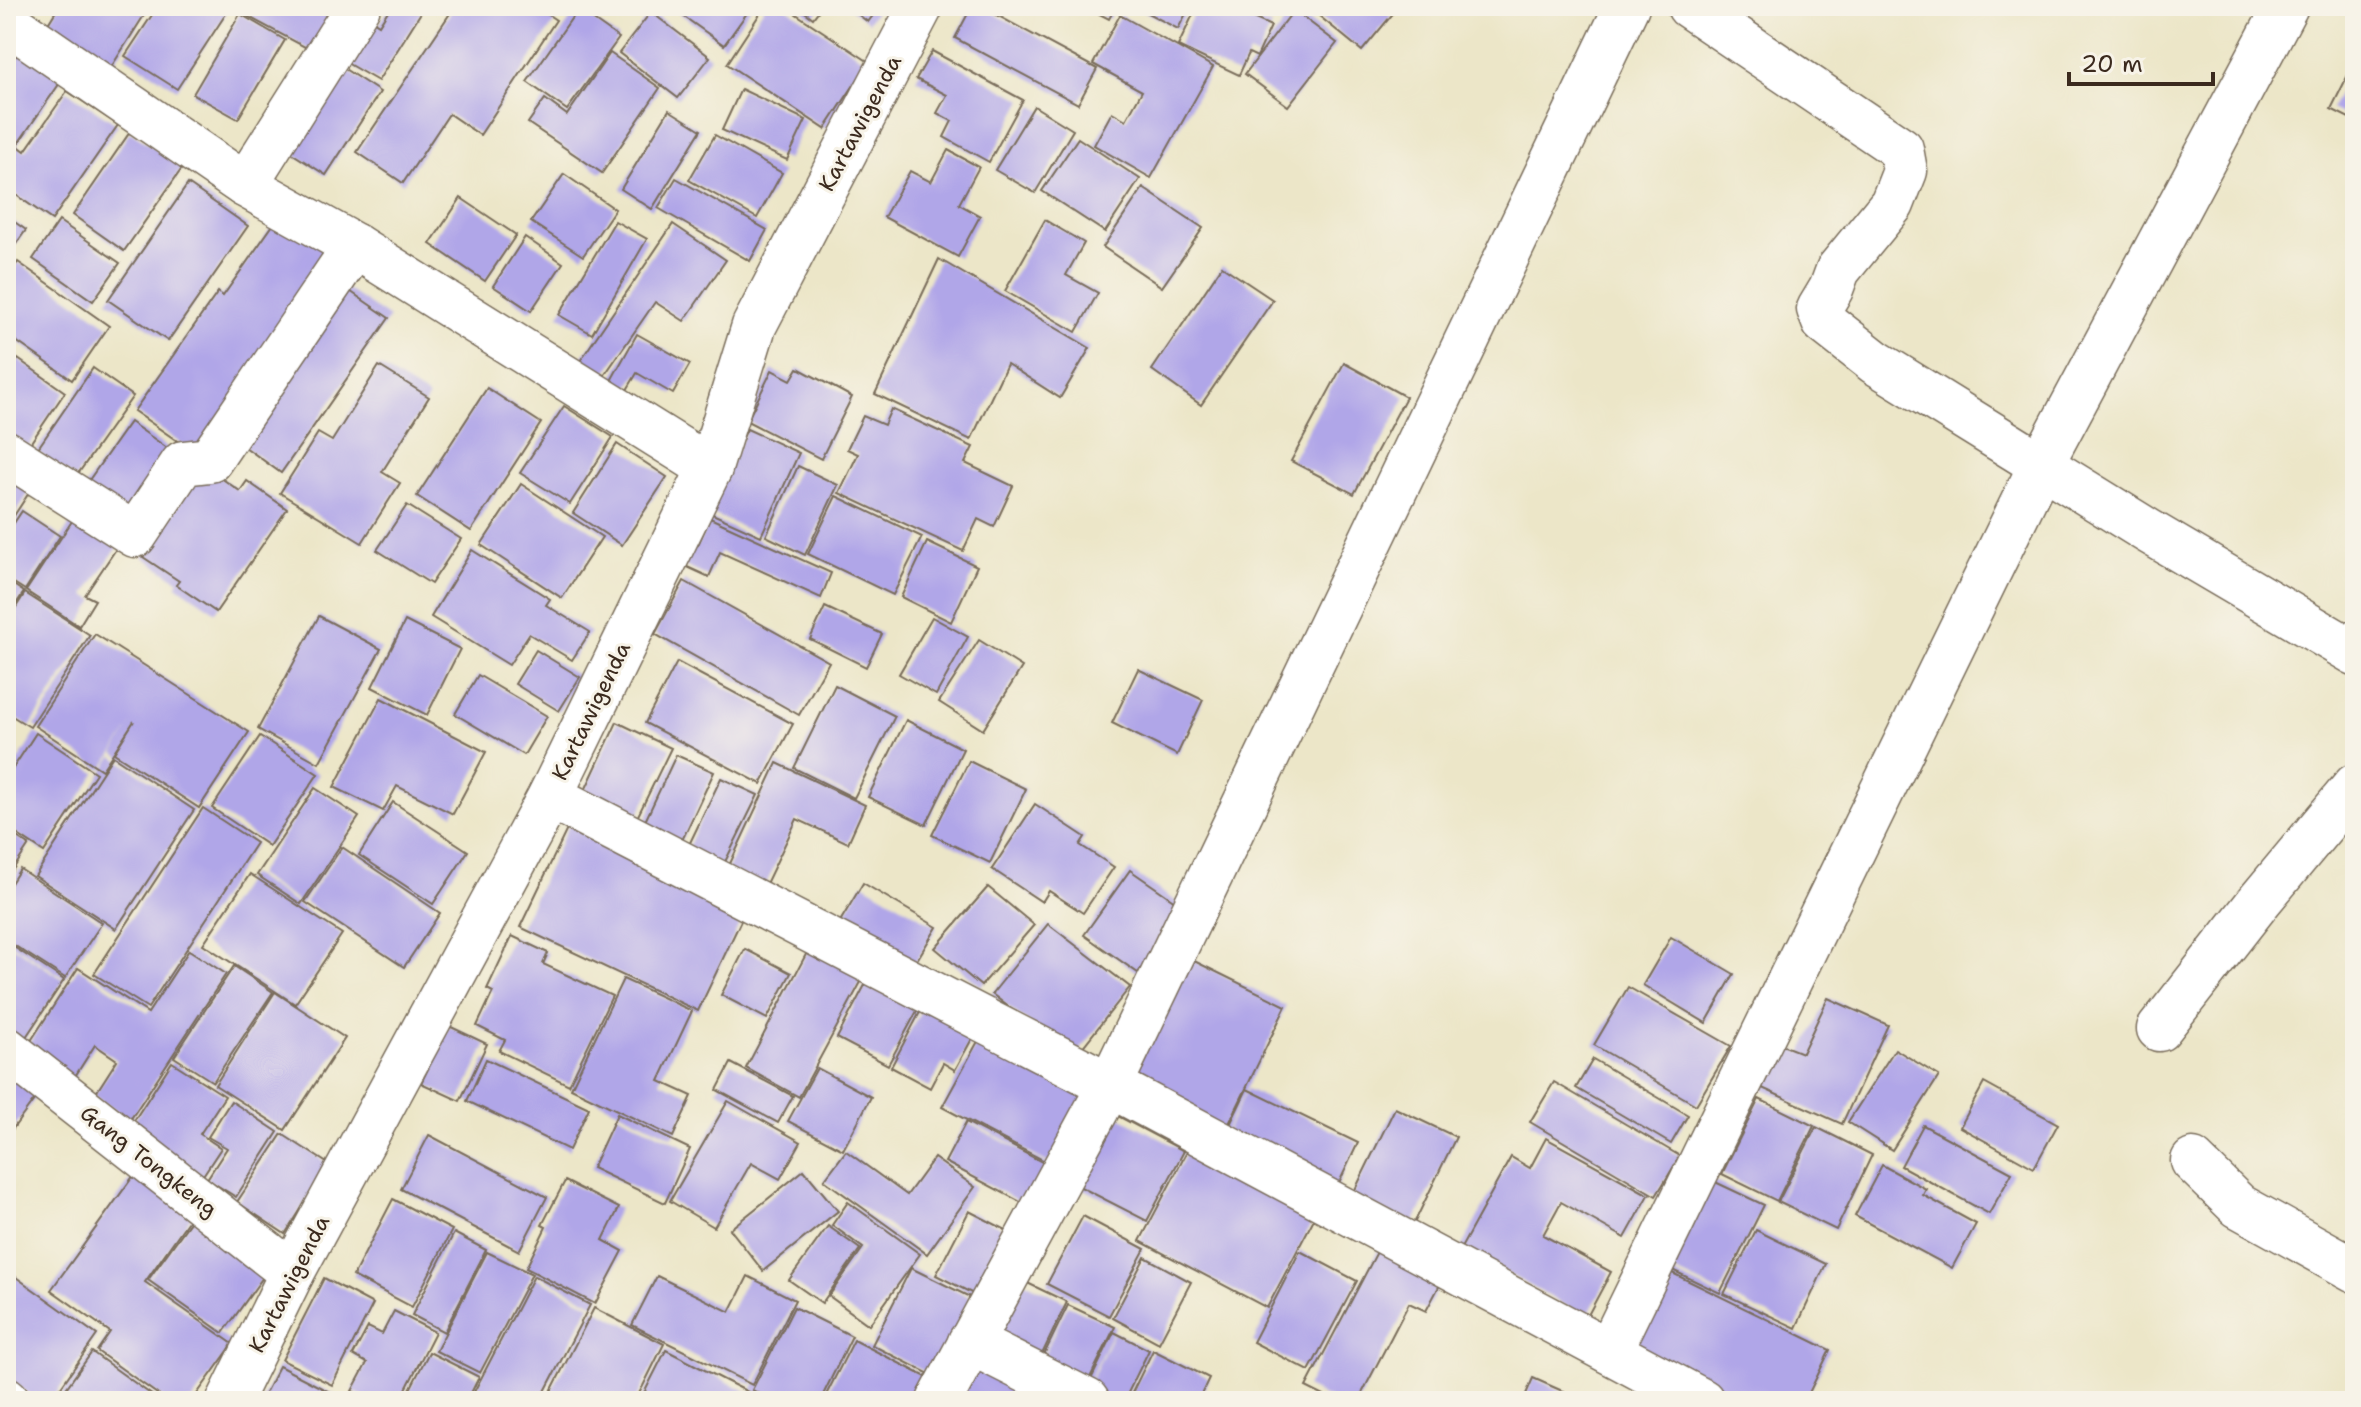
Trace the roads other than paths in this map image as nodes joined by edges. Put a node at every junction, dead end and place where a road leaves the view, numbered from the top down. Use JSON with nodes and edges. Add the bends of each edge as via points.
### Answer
{"nodes":[{"id":1,"x":358,"y":6,"type":"edge"},
{"id":2,"x":921,"y":6,"type":"edge"},
{"id":3,"x":1627,"y":6,"type":"edge"},
{"id":4,"x":1689,"y":6,"type":"edge"},
{"id":5,"x":2286,"y":6,"type":"edge"},
{"id":6,"x":6,"y":21,"type":"edge"},
{"id":7,"x":245,"y":185,"type":"junction"},
{"id":8,"x":355,"y":246,"type":"junction"},
{"id":9,"x":6,"y":453,"type":"edge"},
{"id":10,"x":2041,"y":465,"type":"junction"},
{"id":11,"x":710,"y":468,"type":"junction"},
{"id":12,"x":2355,"y":653,"type":"edge"},
{"id":13,"x":2355,"y":786,"type":"edge"},
{"id":14,"x":550,"y":796,"type":"junction"},
{"id":15,"x":2159,"y":1029,"type":"dead end"},
{"id":16,"x":6,"y":1049,"type":"edge"},
{"id":17,"x":1110,"y":1085,"type":"junction"},
{"id":18,"x":2193,"y":1161,"type":"dead end"},
{"id":19,"x":2355,"y":1270,"type":"edge"},
{"id":20,"x":292,"y":1273,"type":"junction"},
{"id":21,"x":970,"y":1342,"type":"junction"},
{"id":22,"x":1609,"y":1351,"type":"junction"},
{"id":23,"x":229,"y":1401,"type":"edge"},
{"id":24,"x":939,"y":1401,"type":"edge"},
{"id":25,"x":1087,"y":1401,"type":"edge"},
{"id":26,"x":1702,"y":1401,"type":"edge"}],
"edges":[{"from":1,"to":7,"type":"street"},
{"from":2,"to":11,"type":"street","name":"Kartawigenda","via":[[754,326]]},
{"from":3,"to":17,"type":"street"},
{"from":4,"to":10,"type":"street","via":[[1901,149],[1905,171],[1892,204],[1838,270],[1819,309],[1824,322],[1875,362]]},
{"from":5,"to":10,"type":"street"},
{"from":6,"to":7,"type":"street"},
{"from":7,"to":8,"type":"street"},
{"from":8,"to":9,"type":"street","via":[[210,460],[183,463],[135,535]]},
{"from":8,"to":11,"type":"street"},
{"from":10,"to":12,"type":"street"},
{"from":10,"to":22,"type":"street"},
{"from":11,"to":14,"type":"street","name":"Kartawigenda"},
{"from":13,"to":15,"type":"street"},
{"from":14,"to":17,"type":"street"},
{"from":14,"to":20,"type":"street","name":"Kartawigenda"},
{"from":16,"to":20,"type":"street","name":"Gang Tongkeng"},
{"from":17,"to":21,"type":"street"},
{"from":17,"to":22,"type":"street"},
{"from":18,"to":19,"type":"street","via":[[2239,1206]]},
{"from":20,"to":23,"type":"street","name":"Kartawigenda"},
{"from":21,"to":24,"type":"street"},
{"from":21,"to":25,"type":"street"},
{"from":22,"to":26,"type":"street"}]}
